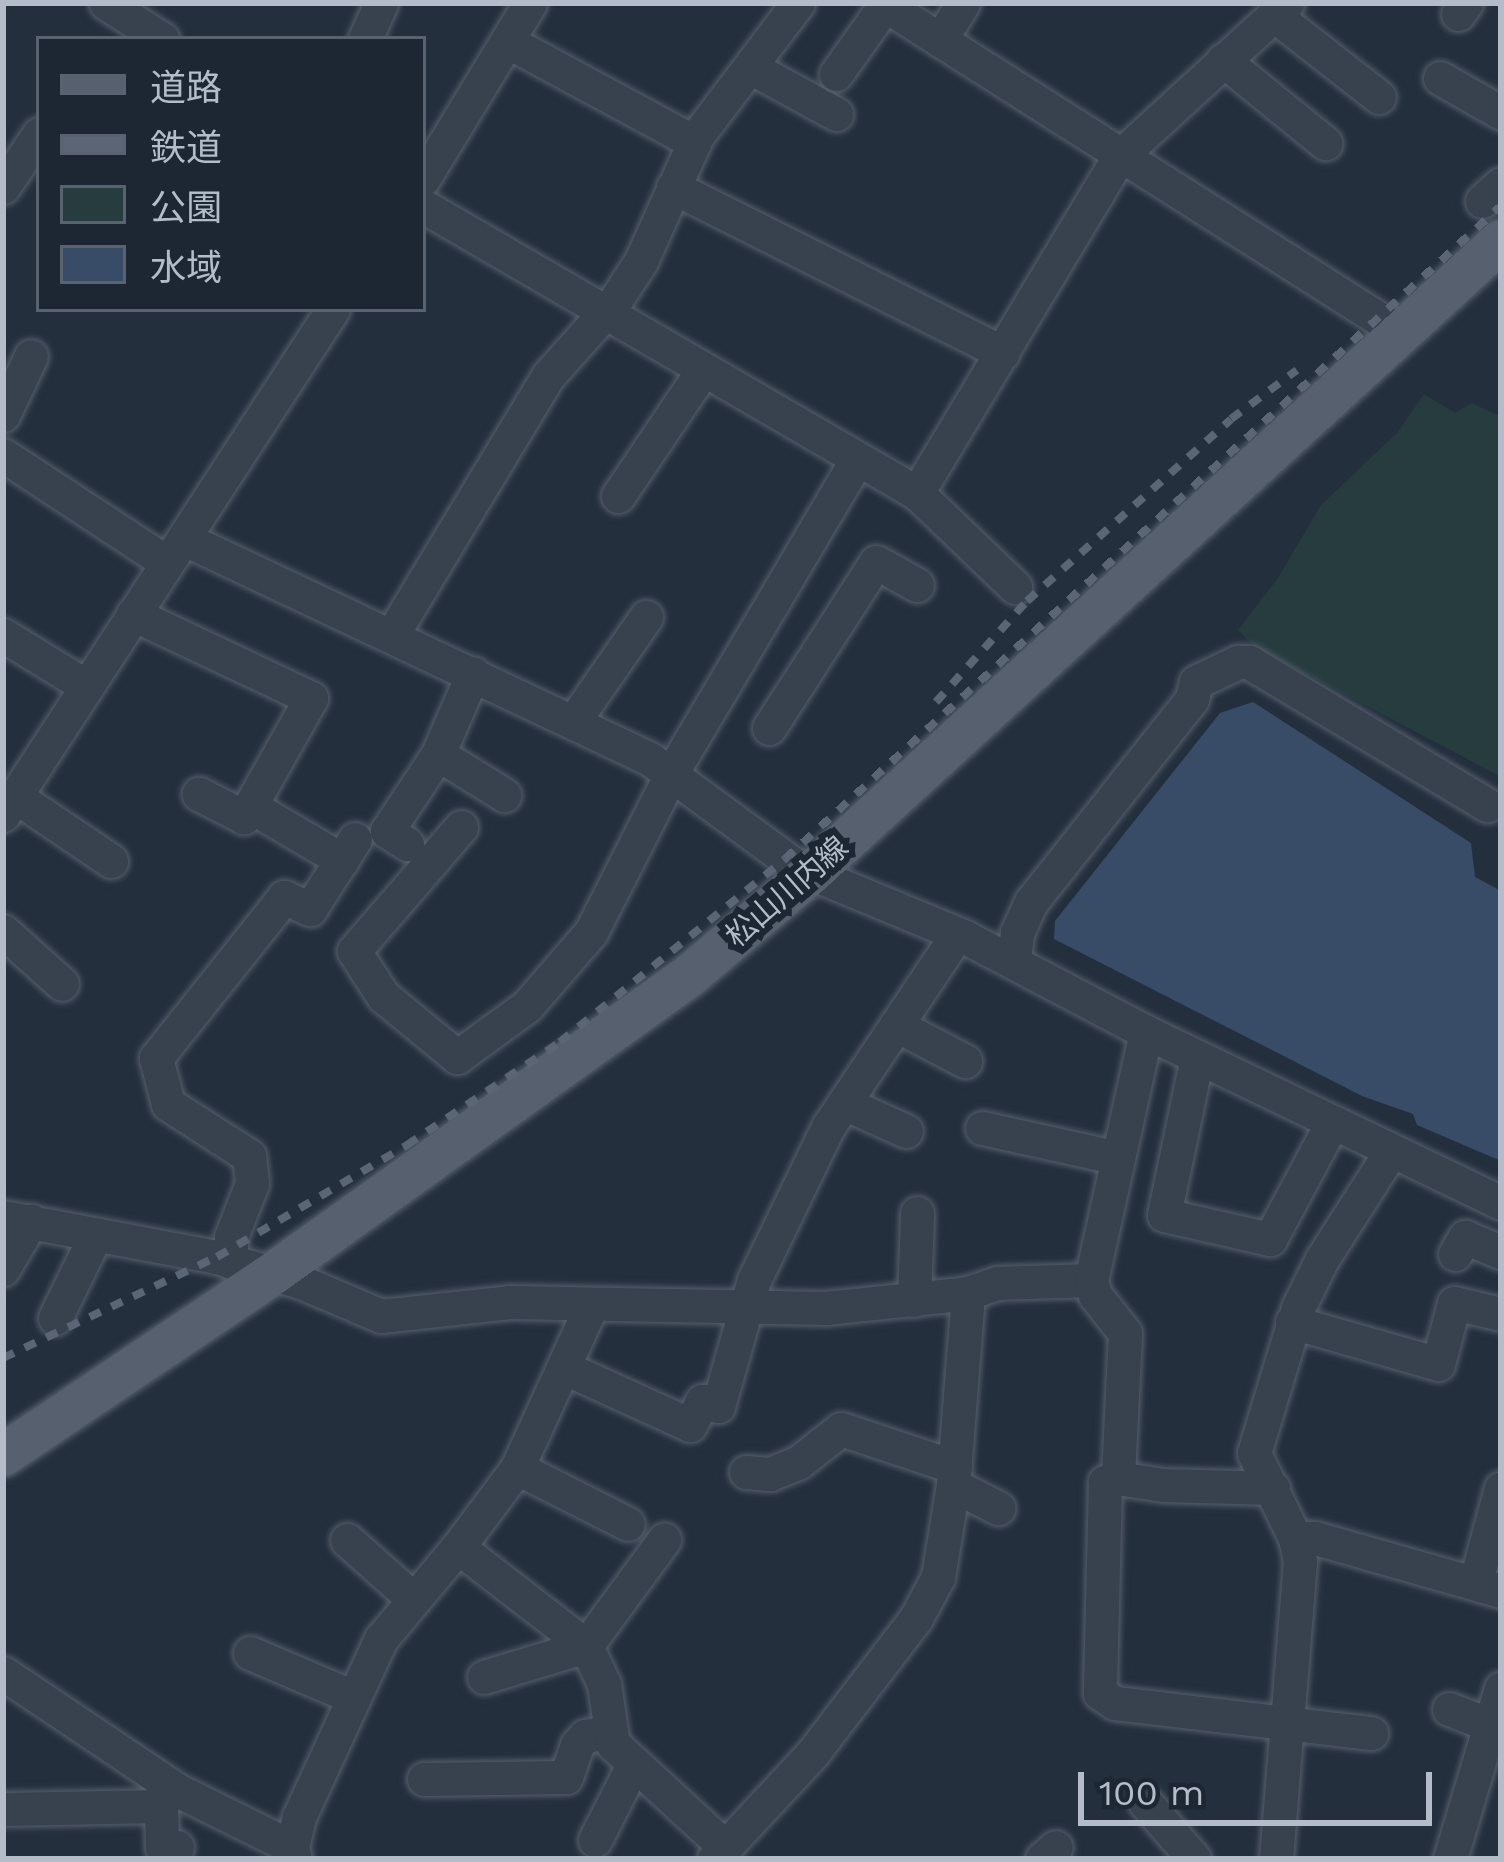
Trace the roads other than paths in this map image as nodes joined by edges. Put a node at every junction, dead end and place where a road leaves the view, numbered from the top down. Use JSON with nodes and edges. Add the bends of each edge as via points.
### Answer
{"nodes":[{"id":1,"x":381,"y":3,"type":"edge"},
{"id":2,"x":530,"y":3,"type":"edge"},
{"id":3,"x":798,"y":3,"type":"edge"},
{"id":4,"x":963,"y":3,"type":"edge"},
{"id":5,"x":884,"y":4,"type":"edge"},
{"id":6,"x":1280,"y":9,"type":"edge"},
{"id":7,"x":108,"y":18,"type":"edge"},
{"id":8,"x":154,"y":36,"type":"edge"},
{"id":9,"x":366,"y":36,"type":"edge"},
{"id":10,"x":940,"y":40,"type":"junction"},
{"id":11,"x":507,"y":41,"type":"junction"},
{"id":12,"x":1223,"y":60,"type":"junction"},
{"id":13,"x":752,"y":68,"type":"junction"},
{"id":14,"x":836,"y":74,"type":"dead end"},
{"id":15,"x":1439,"y":78,"type":"dead end"},
{"id":16,"x":1379,"y":97,"type":"dead end"},
{"id":17,"x":1501,"y":113,"type":"edge"},
{"id":18,"x":836,"y":114,"type":"dead end"},
{"id":19,"x":36,"y":140,"type":"edge"},
{"id":20,"x":694,"y":142,"type":"junction"},
{"id":21,"x":1325,"y":143,"type":"dead end"},
{"id":22,"x":1119,"y":157,"type":"junction"},
{"id":23,"x":426,"y":174,"type":"edge"},
{"id":24,"x":14,"y":183,"type":"edge"},
{"id":25,"x":674,"y":188,"type":"junction"},
{"id":26,"x":426,"y":208,"type":"edge"},
{"id":27,"x":1493,"y":257,"type":"edge"},
{"id":28,"x":331,"y":312,"type":"edge"},
{"id":29,"x":602,"y":312,"type":"junction"},
{"id":30,"x":1398,"y":331,"type":"junction"},
{"id":31,"x":1003,"y":353,"type":"junction"},
{"id":32,"x":32,"y":356,"type":"dead end"},
{"id":33,"x":703,"y":370,"type":"junction"},
{"id":34,"x":3,"y":415,"type":"edge"},
{"id":35,"x":3,"y":455,"type":"edge"},
{"id":36,"x":857,"y":459,"type":"junction"},
{"id":37,"x":916,"y":493,"type":"junction"},
{"id":38,"x":617,"y":496,"type":"dead end"},
{"id":39,"x":176,"y":550,"type":"junction"},
{"id":40,"x":917,"y":585,"type":"dead end"},
{"id":41,"x":1015,"y":587,"type":"dead end"},
{"id":42,"x":133,"y":614,"type":"junction"},
{"id":43,"x":646,"y":617,"type":"dead end"},
{"id":44,"x":393,"y":633,"type":"junction"},
{"id":45,"x":3,"y":635,"type":"edge"},
{"id":46,"x":473,"y":673,"type":"junction"},
{"id":47,"x":86,"y":686,"type":"junction"},
{"id":48,"x":714,"y":701,"type":"junction"},
{"id":49,"x":573,"y":722,"type":"junction"},
{"id":50,"x":438,"y":754,"type":"junction"},
{"id":51,"x":670,"y":774,"type":"junction"},
{"id":52,"x":199,"y":794,"type":"dead end"},
{"id":53,"x":504,"y":795,"type":"dead end"},
{"id":54,"x":1486,"y":805,"type":"dead end"},
{"id":55,"x":9,"y":806,"type":"edge"},
{"id":56,"x":250,"y":806,"type":"junction"},
{"id":57,"x":461,"y":827,"type":"dead end"},
{"id":58,"x":407,"y":844,"type":"dead end"},
{"id":59,"x":111,"y":861,"type":"dead end"},
{"id":60,"x":812,"y":872,"type":"junction"},
{"id":61,"x":3,"y":932,"type":"edge"},
{"id":62,"x":957,"y":934,"type":"junction"},
{"id":63,"x":1014,"y":961,"type":"junction"},
{"id":64,"x":62,"y":984,"type":"dead end"},
{"id":65,"x":896,"y":1025,"type":"junction"},
{"id":66,"x":1146,"y":1032,"type":"junction"},
{"id":67,"x":1197,"y":1057,"type":"junction"},
{"id":68,"x":965,"y":1060,"type":"dead end"},
{"id":69,"x":844,"y":1103,"type":"junction"},
{"id":70,"x":1332,"y":1123,"type":"junction"},
{"id":71,"x":982,"y":1128,"type":"dead end"},
{"id":72,"x":906,"y":1131,"type":"dead end"},
{"id":73,"x":1391,"y":1151,"type":"junction"},
{"id":74,"x":1118,"y":1158,"type":"junction"},
{"id":75,"x":1501,"y":1203,"type":"edge"},
{"id":76,"x":917,"y":1213,"type":"dead end"},
{"id":77,"x":17,"y":1219,"type":"edge"},
{"id":78,"x":96,"y":1234,"type":"junction"},
{"id":79,"x":1501,"y":1252,"type":"edge"},
{"id":80,"x":1455,"y":1254,"type":"dead end"},
{"id":81,"x":231,"y":1262,"type":"junction"},
{"id":82,"x":3,"y":1269,"type":"edge"},
{"id":83,"x":274,"y":1273,"type":"junction"},
{"id":84,"x":1091,"y":1280,"type":"junction"},
{"id":85,"x":968,"y":1293,"type":"junction"},
{"id":86,"x":914,"y":1300,"type":"junction"},
{"id":87,"x":592,"y":1304,"type":"junction"},
{"id":88,"x":744,"y":1308,"type":"junction"},
{"id":89,"x":1501,"y":1314,"type":"edge"},
{"id":90,"x":55,"y":1318,"type":"dead end"},
{"id":91,"x":1292,"y":1322,"type":"junction"},
{"id":92,"x":565,"y":1368,"type":"junction"},
{"id":93,"x":3,"y":1455,"type":"edge"},
{"id":94,"x":517,"y":1468,"type":"junction"},
{"id":95,"x":746,"y":1472,"type":"dead end"},
{"id":96,"x":954,"y":1476,"type":"junction"},
{"id":97,"x":1118,"y":1478,"type":"junction"},
{"id":98,"x":1273,"y":1488,"type":"junction"},
{"id":99,"x":1501,"y":1488,"type":"edge"},
{"id":100,"x":998,"y":1508,"type":"dead end"},
{"id":101,"x":628,"y":1525,"type":"dead end"},
{"id":102,"x":1295,"y":1538,"type":"junction"},
{"id":103,"x":347,"y":1540,"type":"dead end"},
{"id":104,"x":664,"y":1540,"type":"dead end"},
{"id":105,"x":458,"y":1547,"type":"junction"},
{"id":106,"x":1488,"y":1586,"type":"edge"},
{"id":107,"x":412,"y":1598,"type":"junction"},
{"id":108,"x":586,"y":1646,"type":"junction"},
{"id":109,"x":250,"y":1653,"type":"dead end"},
{"id":110,"x":3,"y":1673,"type":"edge"},
{"id":111,"x":484,"y":1677,"type":"dead end"},
{"id":112,"x":1501,"y":1688,"type":"edge"},
{"id":113,"x":353,"y":1697,"type":"junction"},
{"id":114,"x":1449,"y":1709,"type":"dead end"},
{"id":115,"x":1287,"y":1719,"type":"junction"},
{"id":116,"x":1490,"y":1725,"type":"junction"},
{"id":117,"x":608,"y":1732,"type":"junction"},
{"id":118,"x":1371,"y":1733,"type":"dead end"},
{"id":119,"x":634,"y":1763,"type":"junction"},
{"id":120,"x":424,"y":1779,"type":"dead end"},
{"id":121,"x":165,"y":1795,"type":"junction"},
{"id":122,"x":1145,"y":1802,"type":"dead end"},
{"id":123,"x":3,"y":1809,"type":"edge"},
{"id":124,"x":595,"y":1840,"type":"dead end"},
{"id":125,"x":177,"y":1847,"type":"dead end"},
{"id":126,"x":294,"y":1853,"type":"edge"},
{"id":127,"x":719,"y":1853,"type":"edge"},
{"id":128,"x":1271,"y":1854,"type":"edge"},
{"id":129,"x":1194,"y":1859,"type":"edge"},
{"id":130,"x":1450,"y":1859,"type":"edge"}],
"edges":[{"from":1,"to":9,"type":"street"},
{"from":2,"to":11,"type":"street"},
{"from":3,"to":13,"type":"street"},
{"from":4,"to":10,"type":"street"},
{"from":5,"to":10,"type":"street"},
{"from":5,"to":14,"type":"street"},
{"from":6,"to":12,"type":"street"},
{"from":6,"to":16,"type":"street"},
{"from":7,"to":8,"type":"street"},
{"from":10,"to":22,"type":"street"},
{"from":11,"to":20,"type":"street"},
{"from":11,"to":23,"type":"street"},
{"from":12,"to":21,"type":"street"},
{"from":12,"to":22,"type":"street"},
{"from":13,"to":18,"type":"street"},
{"from":13,"to":20,"type":"street"},
{"from":15,"to":17,"type":"street"},
{"from":19,"to":24,"type":"street"},
{"from":20,"to":25,"type":"street"},
{"from":22,"to":30,"type":"street"},
{"from":22,"to":31,"type":"street"},
{"from":25,"to":29,"type":"street","via":[[641,261]]},
{"from":25,"to":31,"type":"street"},
{"from":26,"to":29,"type":"street"},
{"from":27,"to":30,"type":"main road","name":"松山川内線"},
{"from":28,"to":39,"type":"street"},
{"from":29,"to":33,"type":"street"},
{"from":29,"to":44,"type":"street","via":[[548,376]]},
{"from":30,"to":60,"type":"main road","name":"松山川内線"},
{"from":31,"to":37,"type":"street"},
{"from":32,"to":34,"type":"street"},
{"from":33,"to":36,"type":"street"},
{"from":33,"to":38,"type":"street"},
{"from":35,"to":39,"type":"street"},
{"from":36,"to":37,"type":"street"},
{"from":36,"to":48,"type":"street"},
{"from":37,"to":41,"type":"street"},
{"from":39,"to":42,"type":"street"},
{"from":39,"to":44,"type":"street"},
{"from":40,"to":48,"type":"street","via":[[876,562],[777,731]]},
{"from":42,"to":47,"type":"street"},
{"from":42,"to":56,"type":"street","via":[[311,698]]},
{"from":43,"to":49,"type":"street"},
{"from":44,"to":46,"type":"street"},
{"from":45,"to":47,"type":"street"},
{"from":46,"to":49,"type":"street"},
{"from":46,"to":50,"type":"street"},
{"from":47,"to":55,"type":"street"},
{"from":48,"to":51,"type":"street"},
{"from":49,"to":51,"type":"street"},
{"from":50,"to":53,"type":"street"},
{"from":50,"to":58,"type":"street","via":[[387,831]]},
{"from":51,"to":57,"type":"street","via":[[591,932],[527,1006],[457,1057],[382,996],[354,951]]},
{"from":51,"to":60,"type":"street"},
{"from":52,"to":56,"type":"street","via":[[244,817]]},
{"from":54,"to":63,"type":"street","via":[[1238,662],[1203,674],[1192,699],[1030,902]]},
{"from":55,"to":59,"type":"street"},
{"from":56,"to":81,"type":"street","via":[[348,850],[310,909],[284,897],[156,1058],[168,1104],[249,1156],[252,1183],[231,1237]]},
{"from":60,"to":62,"type":"street"},
{"from":60,"to":83,"type":"main road","name":"松山川内線","via":[[608,1038]]},
{"from":61,"to":64,"type":"street"},
{"from":62,"to":63,"type":"street"},
{"from":62,"to":65,"type":"street"},
{"from":63,"to":66,"type":"street"},
{"from":65,"to":68,"type":"street"},
{"from":65,"to":69,"type":"street"},
{"from":66,"to":67,"type":"street"},
{"from":66,"to":74,"type":"street"},
{"from":67,"to":70,"type":"street"},
{"from":67,"to":70,"type":"street","via":[[1164,1216],[1270,1239]]},
{"from":69,"to":72,"type":"street"},
{"from":69,"to":88,"type":"street"},
{"from":70,"to":73,"type":"street"},
{"from":71,"to":74,"type":"street"},
{"from":73,"to":75,"type":"street"},
{"from":73,"to":91,"type":"street"},
{"from":74,"to":84,"type":"street"},
{"from":76,"to":86,"type":"street"},
{"from":77,"to":78,"type":"street"},
{"from":77,"to":82,"type":"street"},
{"from":78,"to":81,"type":"street"},
{"from":78,"to":90,"type":"street"},
{"from":79,"to":80,"type":"street","via":[[1465,1237]]},
{"from":81,"to":83,"type":"street"},
{"from":83,"to":87,"type":"street","via":[[381,1316],[509,1302]]},
{"from":83,"to":93,"type":"main road","name":"松山川内線"},
{"from":84,"to":85,"type":"street","via":[[997,1283]]},
{"from":84,"to":97,"type":"street","via":[[1125,1333]]},
{"from":85,"to":86,"type":"street"},
{"from":85,"to":96,"type":"street"},
{"from":86,"to":88,"type":"street"},
{"from":87,"to":88,"type":"street"},
{"from":87,"to":92,"type":"street"},
{"from":88,"to":92,"type":"street","via":[[718,1406],[702,1401],[690,1426]]},
{"from":89,"to":91,"type":"street","via":[[1454,1303],[1438,1364]]},
{"from":91,"to":98,"type":"street","via":[[1254,1453]]},
{"from":92,"to":94,"type":"street"},
{"from":94,"to":101,"type":"street"},
{"from":94,"to":105,"type":"street"},
{"from":95,"to":96,"type":"street","via":[[770,1474],[799,1462],[841,1429]]},
{"from":96,"to":100,"type":"street"},
{"from":96,"to":127,"type":"street","via":[[938,1577],[916,1618],[812,1754]]},
{"from":97,"to":98,"type":"street"},
{"from":97,"to":115,"type":"street","via":[[1105,1482],[1100,1693],[1115,1703]]},
{"from":98,"to":102,"type":"street"},
{"from":99,"to":106,"type":"street"},
{"from":102,"to":106,"type":"street"},
{"from":102,"to":115,"type":"street","via":[[1300,1561]]},
{"from":103,"to":107,"type":"street"},
{"from":104,"to":108,"type":"street"},
{"from":105,"to":107,"type":"street"},
{"from":105,"to":108,"type":"street"},
{"from":107,"to":113,"type":"street"},
{"from":108,"to":111,"type":"street"},
{"from":108,"to":117,"type":"street","via":[[604,1684]]},
{"from":109,"to":113,"type":"street"},
{"from":110,"to":121,"type":"street"},
{"from":112,"to":116,"type":"street"},
{"from":113,"to":126,"type":"street","via":[[299,1817]]},
{"from":114,"to":116,"type":"street"},
{"from":115,"to":118,"type":"street"},
{"from":115,"to":128,"type":"street"},
{"from":116,"to":130,"type":"street"},
{"from":117,"to":119,"type":"street"},
{"from":117,"to":120,"type":"street","via":[[585,1736],[566,1777]]},
{"from":119,"to":124,"type":"street"},
{"from":119,"to":127,"type":"street"},
{"from":121,"to":123,"type":"street"},
{"from":121,"to":125,"type":"street","via":[[163,1847]]},
{"from":121,"to":126,"type":"street"},
{"from":122,"to":129,"type":"street"}]}
